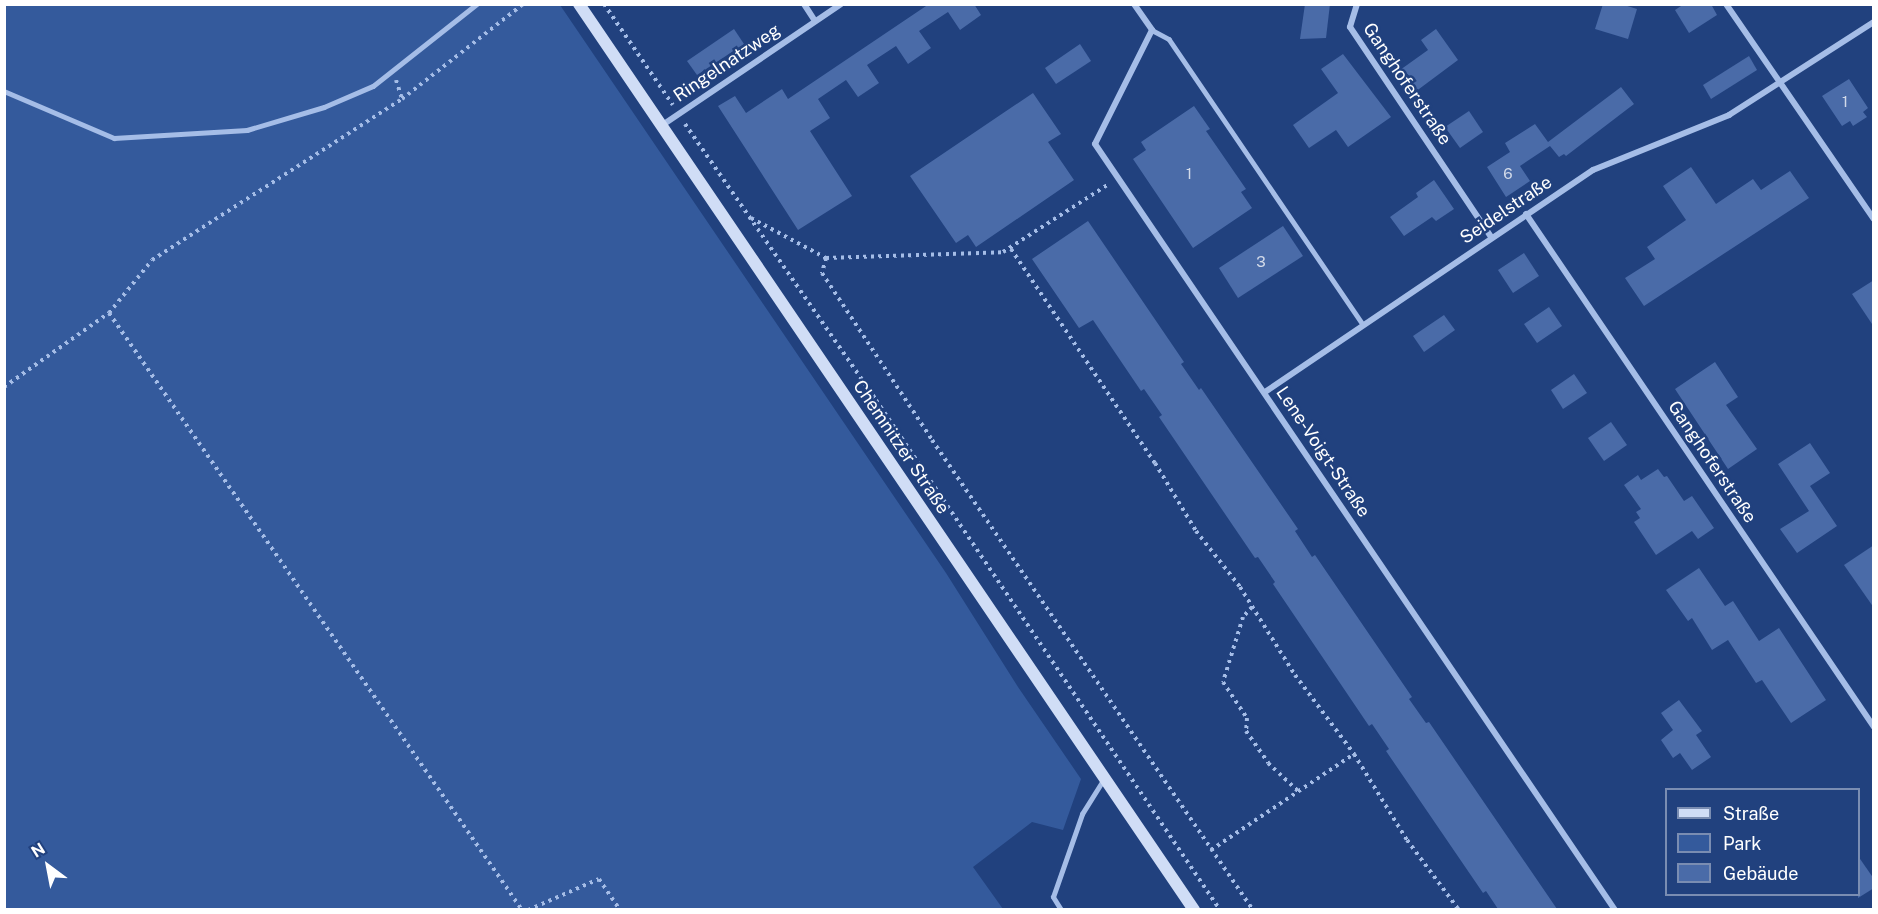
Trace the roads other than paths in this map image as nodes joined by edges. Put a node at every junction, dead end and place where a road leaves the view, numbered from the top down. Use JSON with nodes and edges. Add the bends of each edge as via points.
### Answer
{"nodes":[{"id":1,"x":477,"y":4,"type":"edge"},
{"id":2,"x":579,"y":4,"type":"edge"},
{"id":3,"x":804,"y":4,"type":"edge"},
{"id":4,"x":841,"y":4,"type":"edge"},
{"id":5,"x":1134,"y":4,"type":"edge"},
{"id":6,"x":1356,"y":4,"type":"edge"},
{"id":7,"x":1726,"y":4,"type":"edge"},
{"id":8,"x":815,"y":21,"type":"junction"},
{"id":9,"x":1874,"y":22,"type":"edge"},
{"id":10,"x":1152,"y":30,"type":"junction"},
{"id":11,"x":1781,"y":82,"type":"junction"},
{"id":12,"x":4,"y":91,"type":"edge"},
{"id":13,"x":661,"y":126,"type":"junction"},
{"id":14,"x":1526,"y":214,"type":"junction"},
{"id":15,"x":1874,"y":219,"type":"edge"},
{"id":16,"x":1491,"y":237,"type":"junction"},
{"id":17,"x":1363,"y":324,"type":"junction"},
{"id":18,"x":1265,"y":392,"type":"junction"},
{"id":19,"x":1874,"y":727,"type":"edge"},
{"id":20,"x":1104,"y":778,"type":"junction"},
{"id":21,"x":1061,"y":909,"type":"edge"},
{"id":22,"x":1194,"y":909,"type":"edge"},
{"id":23,"x":1615,"y":909,"type":"edge"}],
"edges":[{"from":1,"to":12,"type":"lane","via":[[373,86],[324,107],[247,130],[114,138]]},
{"from":2,"to":13,"type":"main road","name":"Chemnitzer Straße"},
{"from":3,"to":8,"type":"street"},
{"from":4,"to":8,"type":"street","name":"Ringelnatzweg"},
{"from":5,"to":10,"type":"street"},
{"from":6,"to":16,"type":"street","name":"Ganghoferstraße","via":[[1350,27]]},
{"from":7,"to":11,"type":"street"},
{"from":8,"to":13,"type":"street","name":"Ringelnatzweg"},
{"from":9,"to":11,"type":"street","name":"Seidelstraße"},
{"from":10,"to":17,"type":"lane","via":[[1169,39]]},
{"from":10,"to":18,"type":"street","name":"Lene-Voigt-Straße","via":[[1095,144]]},
{"from":11,"to":14,"type":"street","name":"Seidelstraße","via":[[1729,115],[1593,170]]},
{"from":11,"to":15,"type":"street"},
{"from":13,"to":20,"type":"main road","name":"Chemnitzer Straße"},
{"from":14,"to":16,"type":"street","name":"Seidelstraße"},
{"from":14,"to":19,"type":"street","name":"Ganghoferstraße"},
{"from":16,"to":17,"type":"street","name":"Seidelstraße"},
{"from":17,"to":18,"type":"street","name":"Seidelstraße"},
{"from":18,"to":23,"type":"street","name":"Lene-Voigt-Straße"},
{"from":20,"to":21,"type":"lane","via":[[1082,814],[1053,897]]},
{"from":20,"to":22,"type":"main road","name":"Chemnitzer Straße"}]}
